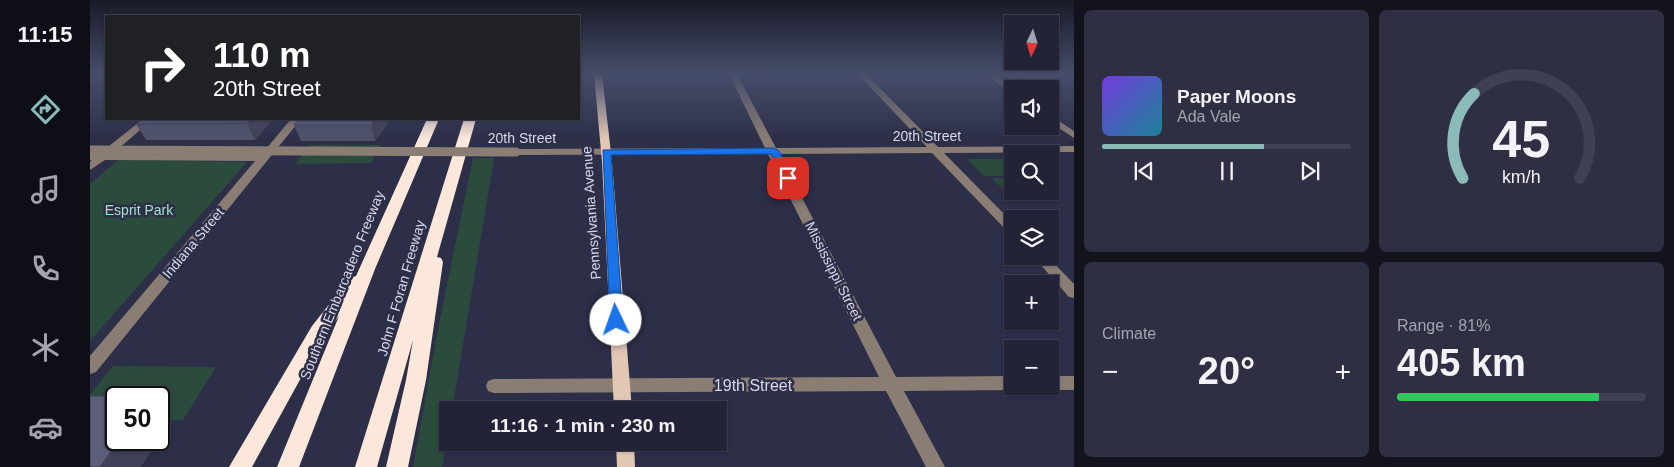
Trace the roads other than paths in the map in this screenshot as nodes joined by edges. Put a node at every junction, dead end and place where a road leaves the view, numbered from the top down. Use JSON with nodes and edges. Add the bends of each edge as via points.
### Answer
{"nodes":[{"id":1,"x":600,"y":96,"type":"edge"},
{"id":2,"x":745,"y":96,"type":"edge"},
{"id":3,"x":883,"y":96,"type":"edge"},
{"id":4,"x":147,"y":120,"type":"edge"},
{"id":5,"x":295,"y":120,"type":"edge"},
{"id":6,"x":433,"y":120,"type":"edge"},
{"id":7,"x":470,"y":120,"type":"edge"},
{"id":8,"x":1059,"y":124,"type":"edge"},
{"id":9,"x":1074,"y":135,"type":"edge"},
{"id":10,"x":935,"y":149,"type":"junction"},
{"id":11,"x":1074,"y":149,"type":"edge"},
{"id":12,"x":90,"y":150,"type":"edge"},
{"id":13,"x":774,"y":151,"type":"junction"},
{"id":14,"x":606,"y":152,"type":"junction"},
{"id":15,"x":95,"y":157,"type":"edge"},
{"id":16,"x":263,"y":158,"type":"junction"},
{"id":17,"x":90,"y":166,"type":"edge"},
{"id":18,"x":445,"y":200,"type":"junction"},
{"id":19,"x":1004,"y":221,"type":"edge"},
{"id":20,"x":1048,"y":265,"type":"edge"},
{"id":21,"x":367,"y":269,"type":"junction"},
{"id":22,"x":1074,"y":293,"type":"edge"},
{"id":23,"x":90,"y":367,"type":"edge"},
{"id":24,"x":1004,"y":383,"type":"edge"},
{"id":25,"x":1059,"y":383,"type":"edge"},
{"id":26,"x":1074,"y":383,"type":"edge"},
{"id":27,"x":891,"y":384,"type":"junction"},
{"id":28,"x":621,"y":385,"type":"junction"},
{"id":29,"x":494,"y":386,"type":"dead end"},
{"id":30,"x":622,"y":401,"type":"edge"},
{"id":31,"x":625,"y":451,"type":"edge"},
{"id":32,"x":240,"y":467,"type":"edge"},
{"id":33,"x":288,"y":467,"type":"edge"},
{"id":34,"x":366,"y":467,"type":"edge"},
{"id":35,"x":397,"y":467,"type":"edge"},
{"id":36,"x":626,"y":467,"type":"edge"},
{"id":37,"x":936,"y":467,"type":"edge"}],
"edges":[{"from":1,"to":14,"type":"main road","name":"Pennsylvania Avenue"},
{"from":2,"to":13,"type":"street","name":"Mississippi Street"},
{"from":3,"to":10,"type":"street"},
{"from":4,"to":15,"type":"street"},
{"from":5,"to":16,"type":"street","name":"Indiana Street"},
{"from":6,"to":21,"type":"highway","name":"Southern Embarcadero Freeway"},
{"from":7,"to":18,"type":"highway","name":"John F Foran Freeway"},
{"from":8,"to":9,"type":"street"},
{"from":10,"to":11,"type":"street","name":"20th Street"},
{"from":10,"to":13,"type":"street","name":"20th Street"},
{"from":10,"to":19,"type":"street"},
{"from":12,"to":14,"type":"street","name":"20th Street","bridge":true},
{"from":13,"to":14,"type":"street","name":"20th Street"},
{"from":13,"to":27,"type":"street","name":"Mississippi Street"},
{"from":14,"to":28,"type":"main road","name":"Pennsylvania Avenue"},
{"from":15,"to":16,"type":"street"},
{"from":15,"to":17,"type":"street"},
{"from":16,"to":23,"type":"street","name":"Indiana Street"},
{"from":18,"to":34,"type":"highway","name":"John F Foran Freeway"},
{"from":18,"to":35,"type":"highway","via":[[416,380]]},
{"from":20,"to":22,"type":"street"},
{"from":21,"to":32,"type":"highway","via":[[318,331]]},
{"from":21,"to":33,"type":"highway","name":"Southern Embarcadero Freeway"},
{"from":24,"to":27,"type":"street","name":"19th Street"},
{"from":25,"to":26,"type":"street"},
{"from":27,"to":28,"type":"street","name":"19th Street"},
{"from":27,"to":37,"type":"street","name":"Mississippi Street"},
{"from":28,"to":29,"type":"street","name":"19th Street"},
{"from":28,"to":30,"type":"main road","name":"Pennsylvania Avenue"},
{"from":31,"to":36,"type":"main road"}]}
